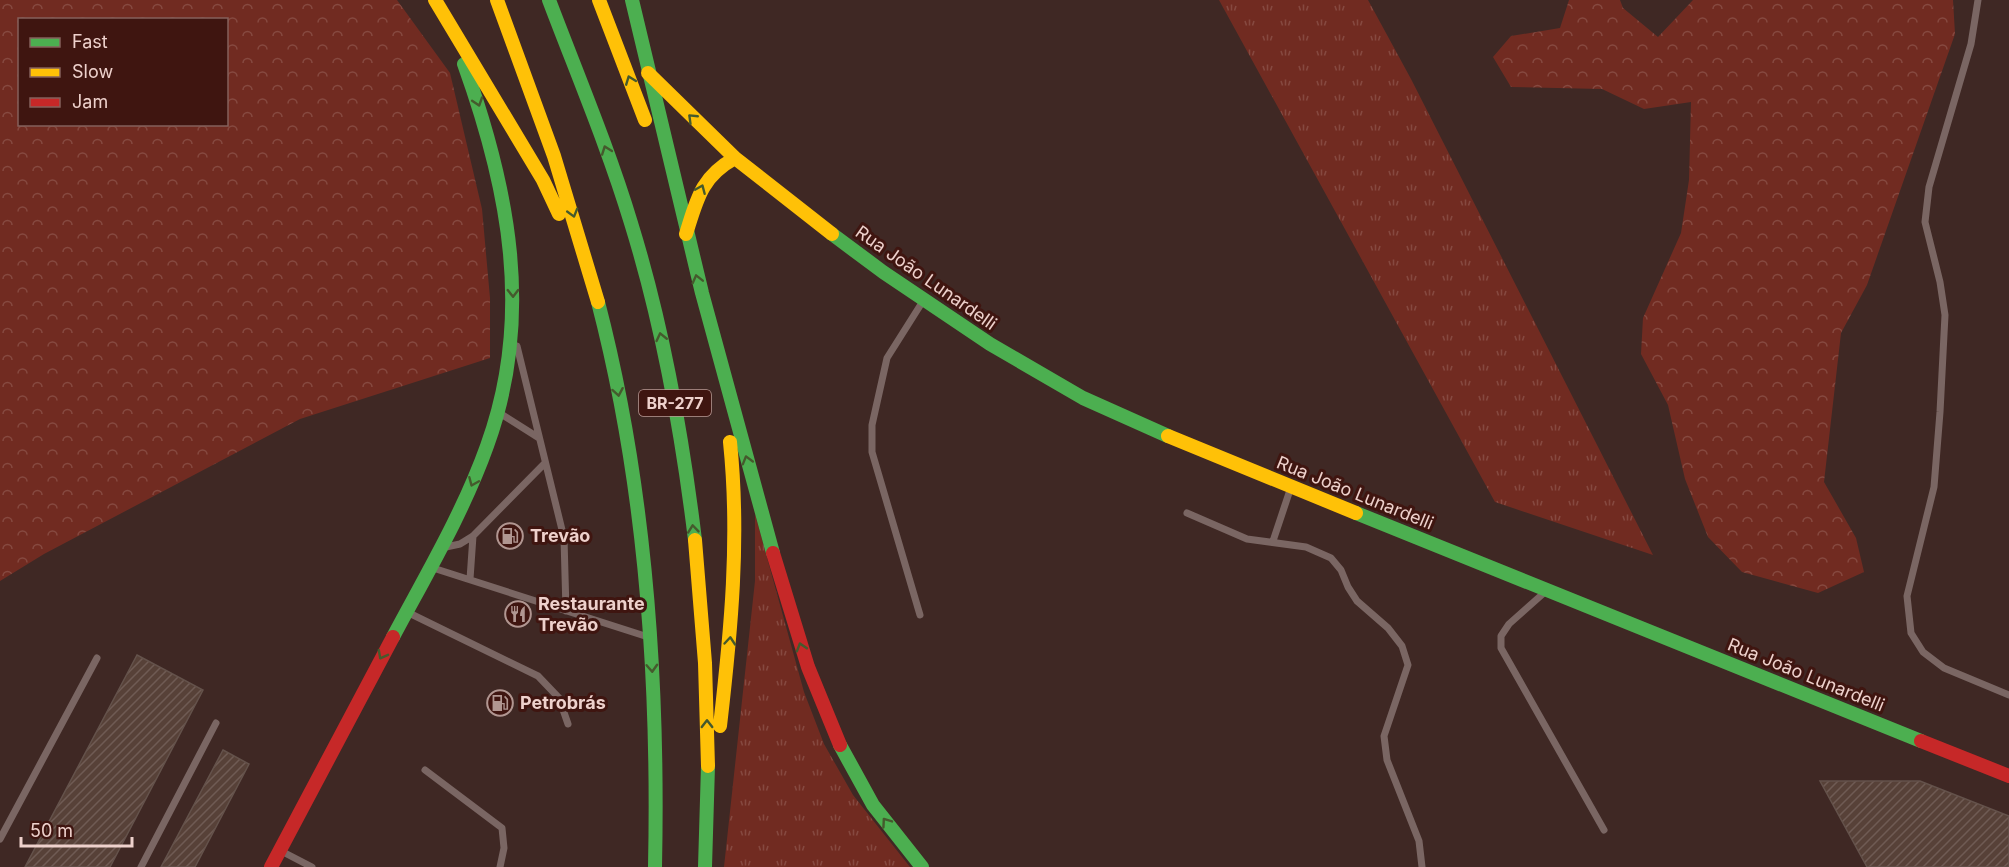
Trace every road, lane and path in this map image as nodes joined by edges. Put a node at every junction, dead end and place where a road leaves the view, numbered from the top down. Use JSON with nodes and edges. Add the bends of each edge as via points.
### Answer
{"nodes":[{"id":1,"x":426,"y":0,"type":"edge"},
{"id":2,"x":435,"y":0,"type":"edge"},
{"id":3,"x":497,"y":0,"type":"edge"},
{"id":4,"x":549,"y":0,"type":"edge"},
{"id":5,"x":599,"y":0,"type":"edge"},
{"id":6,"x":632,"y":0,"type":"edge"},
{"id":7,"x":1978,"y":0,"type":"edge"},
{"id":8,"x":451,"y":28,"type":"junction"},
{"id":9,"x":648,"y":73,"type":"junction"},
{"id":10,"x":735,"y":158,"type":"junction"},
{"id":11,"x":686,"y":234,"type":"junction"},
{"id":12,"x":923,"y":301,"type":"junction"},
{"id":13,"x":601,"y":314,"type":"junction"},
{"id":14,"x":512,"y":330,"type":"junction"},
{"id":15,"x":717,"y":356,"type":"junction"},
{"id":16,"x":498,"y":412,"type":"junction"},
{"id":17,"x":539,"y":438,"type":"junction"},
{"id":18,"x":546,"y":464,"type":"junction"},
{"id":19,"x":1291,"y":487,"type":"junction"},
{"id":20,"x":1187,"y":513,"type":"dead end"},
{"id":21,"x":472,"y":536,"type":"junction"},
{"id":22,"x":1273,"y":541,"type":"junction"},
{"id":23,"x":441,"y":548,"type":"junction"},
{"id":24,"x":430,"y":567,"type":"junction"},
{"id":25,"x":470,"y":579,"type":"junction"},
{"id":26,"x":1547,"y":590,"type":"junction"},
{"id":27,"x":566,"y":611,"type":"junction"},
{"id":28,"x":406,"y":612,"type":"junction"},
{"id":29,"x":920,"y":615,"type":"dead end"},
{"id":30,"x":650,"y":638,"type":"junction"},
{"id":31,"x":97,"y":658,"type":"dead end"},
{"id":32,"x":2009,"y":695,"type":"edge"},
{"id":33,"x":216,"y":723,"type":"dead end"},
{"id":34,"x":568,"y":724,"type":"dead end"},
{"id":35,"x":425,"y":770,"type":"dead end"},
{"id":36,"x":2009,"y":776,"type":"edge"},
{"id":37,"x":708,"y":824,"type":"junction"},
{"id":38,"x":1604,"y":830,"type":"dead end"},
{"id":39,"x":0,"y":839,"type":"edge"},
{"id":40,"x":280,"y":850,"type":"junction"},
{"id":41,"x":141,"y":867,"type":"edge"},
{"id":42,"x":271,"y":867,"type":"edge"},
{"id":43,"x":312,"y":867,"type":"edge"},
{"id":44,"x":500,"y":867,"type":"edge"},
{"id":45,"x":655,"y":867,"type":"edge"},
{"id":46,"x":705,"y":867,"type":"edge"},
{"id":47,"x":922,"y":867,"type":"edge"},
{"id":48,"x":1422,"y":867,"type":"edge"}],
"edges":[{"from":1,"to":8,"type":"main road"},
{"from":2,"to":8,"type":"main road"},
{"from":3,"to":13,"type":"main road","number":"BR-277","one_way":true,"via":[[573,210]]},
{"from":37,"to":4,"type":"main road","number":"BR-277","one_way":true,"via":[[703,632],[678,417],[654,306],[627,210]]},
{"from":11,"to":5,"type":"main road","one_way":true},
{"from":6,"to":9,"type":"main road"},
{"from":7,"to":32,"type":"lane","via":[[1971,44],[1929,187],[1925,222],[1945,315],[1942,380],[1934,487],[1907,596],[1911,633],[1923,652],[1944,668]]},
{"from":8,"to":13,"type":"main road","via":[[552,198]]},
{"from":8,"to":14,"type":"main road","one_way":true,"via":[[477,98],[501,185],[512,265]]},
{"from":10,"to":9,"type":"main road","name":"Rua João Lunardelli","one_way":true},
{"from":9,"to":11,"type":"main road"},
{"from":11,"to":10,"type":"main road","one_way":true,"via":[[703,183],[720,165]]},
{"from":10,"to":12,"type":"main road","name":"Rua João Lunardelli"},
{"from":15,"to":11,"type":"main road","one_way":true},
{"from":12,"to":19,"type":"main road","name":"Rua João Lunardelli","via":[[1083,398]]},
{"from":12,"to":29,"type":"lane","via":[[887,358],[872,425],[872,452]]},
{"from":13,"to":30,"type":"main road","number":"BR-277","one_way":true,"via":[[628,448]]},
{"from":14,"to":16,"type":"main road"},
{"from":14,"to":17,"type":"lane"},
{"from":37,"to":15,"type":"main road","one_way":true,"via":[[734,587],[731,454]]},
{"from":47,"to":15,"type":"main road","one_way":true,"via":[[860,784],[815,688]]},
{"from":16,"to":17,"type":"lane"},
{"from":16,"to":23,"type":"main road","one_way":true,"via":[[473,482]]},
{"from":17,"to":18,"type":"lane"},
{"from":18,"to":21,"type":"lane"},
{"from":18,"to":27,"type":"lane","via":[[564,538]]},
{"from":19,"to":22,"type":"lane"},
{"from":19,"to":26,"type":"main road","name":"Rua João Lunardelli"},
{"from":20,"to":22,"type":"lane","via":[[1247,539]]},
{"from":21,"to":23,"type":"lane","via":[[460,544]]},
{"from":21,"to":25,"type":"lane"},
{"from":22,"to":48,"type":"lane","via":[[1306,547],[1330,558],[1357,601],[1402,646],[1408,665],[1384,736],[1387,760],[1419,841]]},
{"from":23,"to":24,"type":"main road"},
{"from":24,"to":25,"type":"lane"},
{"from":24,"to":28,"type":"main road"},
{"from":25,"to":27,"type":"lane"},
{"from":26,"to":36,"type":"main road","name":"Rua João Lunardelli"},
{"from":26,"to":38,"type":"lane","via":[[1509,624],[1501,636],[1502,648]]},
{"from":27,"to":30,"type":"lane"},
{"from":28,"to":34,"type":"lane","via":[[538,676],[559,698]]},
{"from":28,"to":40,"type":"main road","one_way":true},
{"from":30,"to":45,"type":"main road","number":"BR-277","one_way":true,"via":[[657,818]]},
{"from":31,"to":39,"type":"lane"},
{"from":33,"to":41,"type":"lane"},
{"from":35,"to":44,"type":"lane","via":[[502,828],[504,848]]},
{"from":37,"to":46,"type":"main road","number":"BR-277"},
{"from":40,"to":42,"type":"main road"},
{"from":40,"to":43,"type":"lane"}]}
